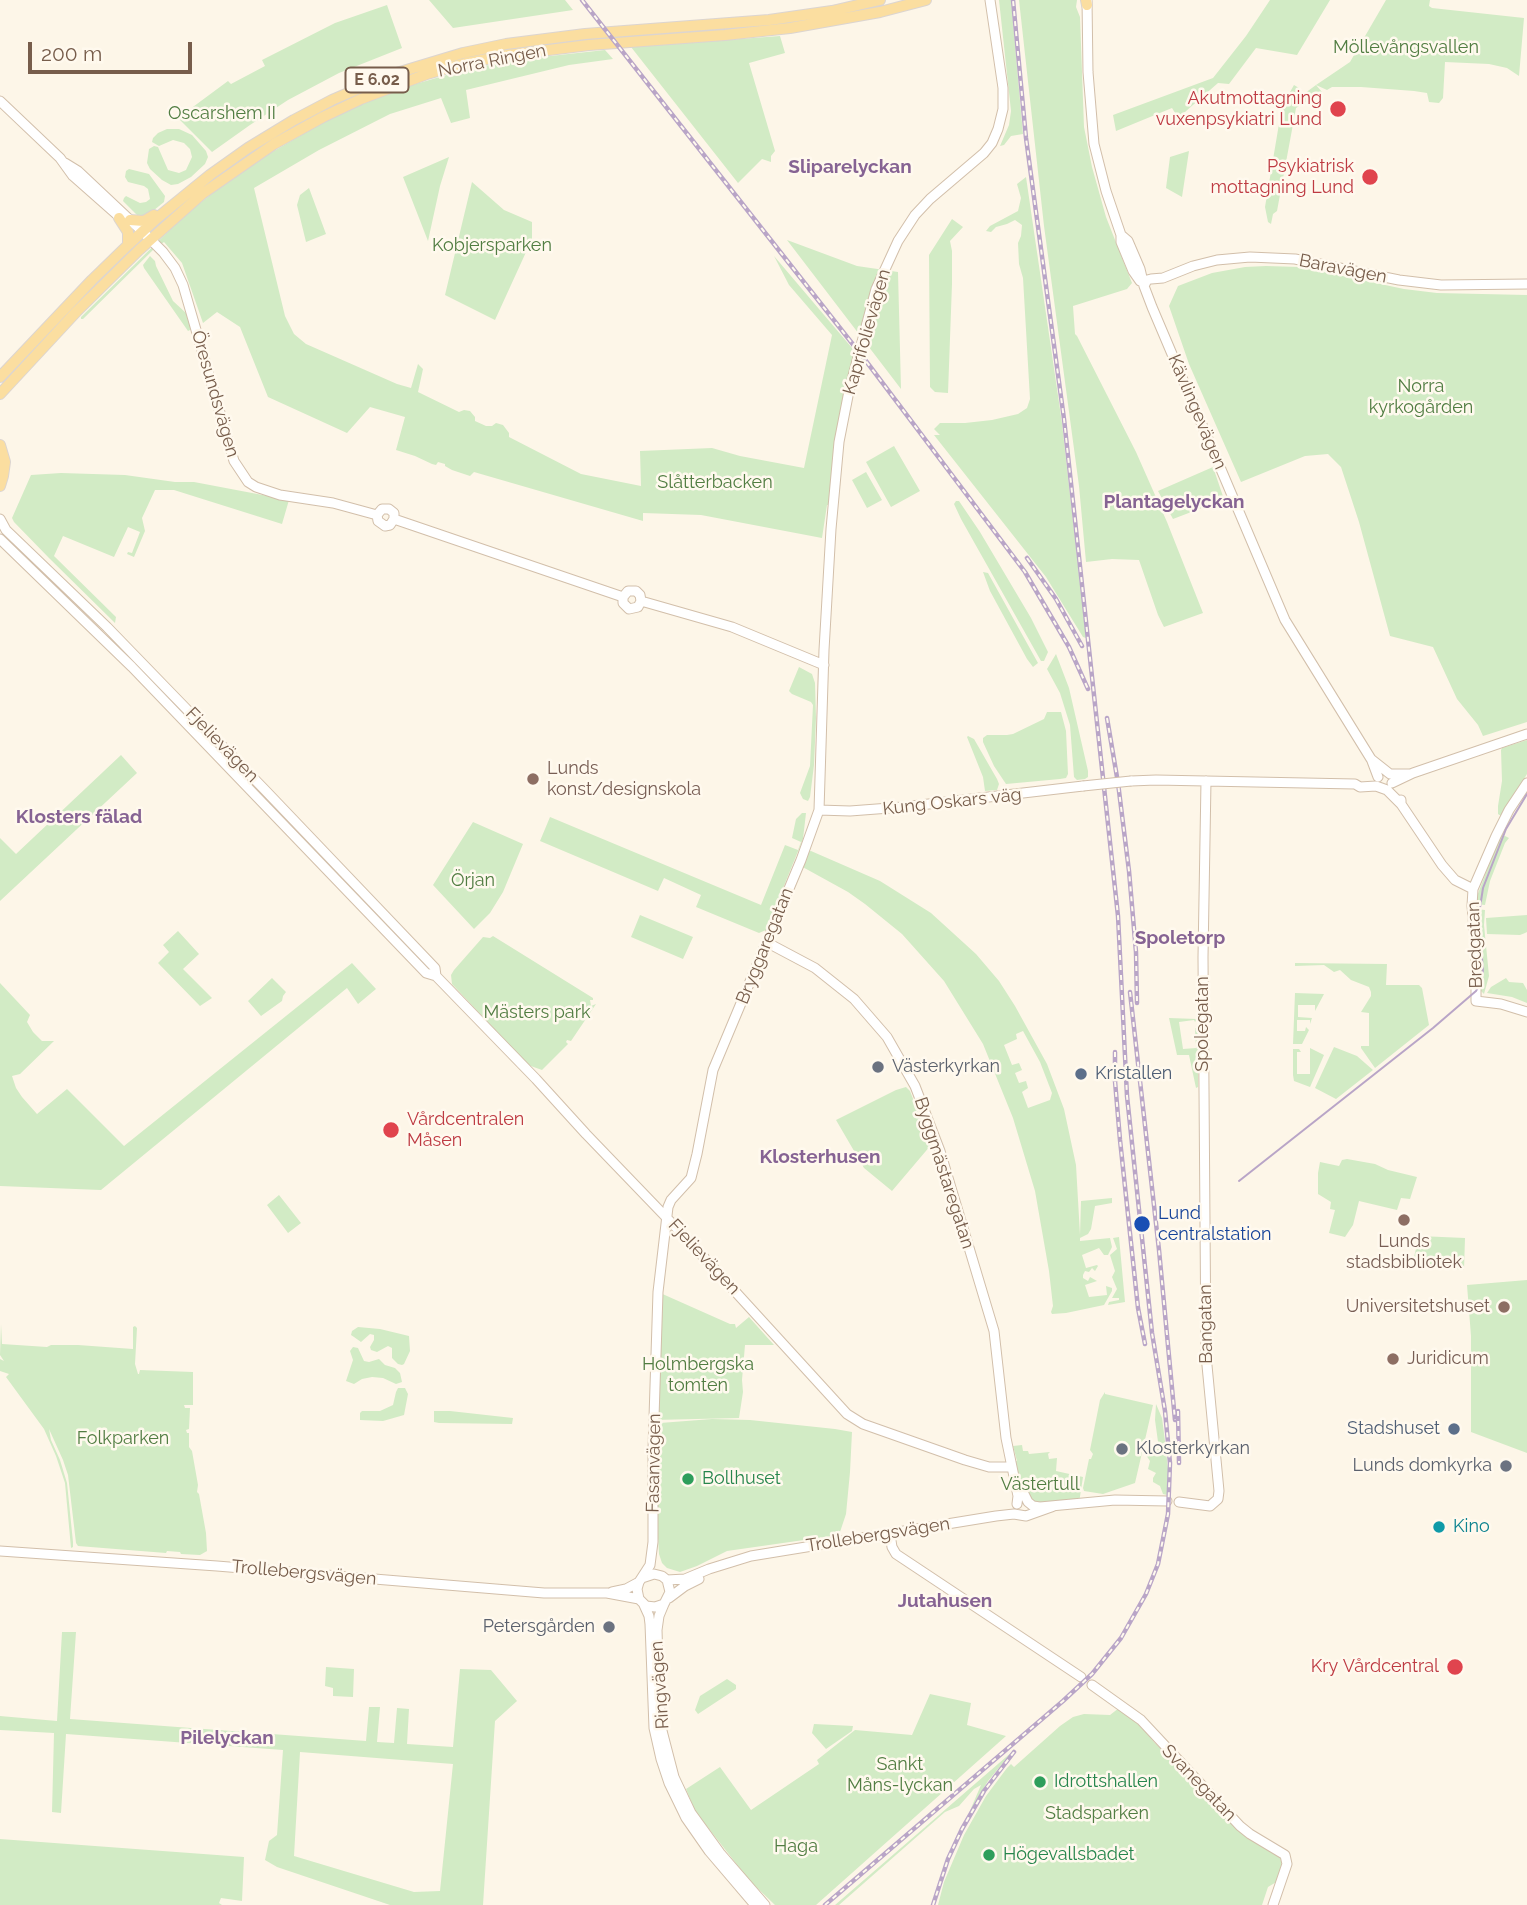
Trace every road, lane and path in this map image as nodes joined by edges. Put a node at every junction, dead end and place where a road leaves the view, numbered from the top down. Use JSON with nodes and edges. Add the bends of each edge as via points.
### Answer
{"nodes":[{"id":1,"x":880,"y":0,"type":"edge"},
{"id":2,"x":926,"y":0,"type":"edge"},
{"id":3,"x":990,"y":0,"type":"edge"},
{"id":4,"x":1087,"y":2,"type":"edge"},
{"id":5,"x":789,"y":23,"type":"junction"},
{"id":6,"x":770,"y":25,"type":"junction"},
{"id":7,"x":0,"y":101,"type":"edge"},
{"id":8,"x":65,"y":163,"type":"junction"},
{"id":9,"x":178,"y":201,"type":"junction"},
{"id":10,"x":119,"y":218,"type":"junction"},
{"id":11,"x":131,"y":220,"type":"junction"},
{"id":12,"x":144,"y":238,"type":"junction"},
{"id":13,"x":128,"y":245,"type":"junction"},
{"id":14,"x":1527,"y":284,"type":"edge"},
{"id":15,"x":1143,"y":286,"type":"junction"},
{"id":16,"x":0,"y":377,"type":"edge"},
{"id":17,"x":0,"y":394,"type":"edge"},
{"id":18,"x":0,"y":444,"type":"edge"},
{"id":19,"x":0,"y":486,"type":"edge"},
{"id":20,"x":0,"y":519,"type":"edge"},
{"id":21,"x":0,"y":539,"type":"edge"},
{"id":22,"x":824,"y":665,"type":"junction"},
{"id":23,"x":1527,"y":734,"type":"edge"},
{"id":24,"x":1385,"y":780,"type":"junction"},
{"id":25,"x":1206,"y":781,"type":"junction"},
{"id":26,"x":1527,"y":783,"type":"edge"},
{"id":27,"x":819,"y":810,"type":"junction"},
{"id":28,"x":1473,"y":889,"type":"junction"},
{"id":29,"x":766,"y":942,"type":"junction"},
{"id":30,"x":436,"y":976,"type":"junction"},
{"id":31,"x":1527,"y":1012,"type":"edge"},
{"id":32,"x":1205,"y":1141,"type":"joint"},
{"id":33,"x":666,"y":1216,"type":"junction"},
{"id":34,"x":685,"y":1236,"type":"junction"},
{"id":35,"x":663,"y":1246,"type":"junction"},
{"id":36,"x":1012,"y":1467,"type":"junction"},
{"id":37,"x":1167,"y":1500,"type":"dead end"},
{"id":38,"x":1179,"y":1502,"type":"dead end"},
{"id":39,"x":1017,"y":1505,"type":"junction"},
{"id":40,"x":1027,"y":1509,"type":"junction"},
{"id":41,"x":996,"y":1516,"type":"junction"},
{"id":42,"x":890,"y":1534,"type":"junction"},
{"id":43,"x":653,"y":1542,"type":"junction"},
{"id":44,"x":0,"y":1551,"type":"edge"},
{"id":45,"x":720,"y":1566,"type":"junction"},
{"id":46,"x":665,"y":1578,"type":"junction"},
{"id":47,"x":640,"y":1580,"type":"junction"},
{"id":48,"x":607,"y":1593,"type":"junction"},
{"id":49,"x":641,"y":1602,"type":"junction"},
{"id":50,"x":666,"y":1602,"type":"junction"},
{"id":51,"x":1081,"y":1677,"type":"dead end"},
{"id":52,"x":1092,"y":1685,"type":"dead end"},
{"id":53,"x":755,"y":1905,"type":"edge"},
{"id":54,"x":765,"y":1905,"type":"edge"},
{"id":55,"x":1273,"y":1905,"type":"edge"}],
"edges":[{"from":1,"to":5,"type":"main road","name":"Norra Ringen","number":"E 6.02"},
{"from":2,"to":5,"type":"main road","name":"Norra Ringen","number":"E 6.02","via":[[880,12]]},
{"from":3,"to":22,"type":"street","name":"Kaprifolievägen","via":[[1003,88],[996,134],[984,153],[915,215],[898,241],[876,289],[853,374],[835,477]]},
{"from":4,"to":15,"type":"street","name":"Kävlingevägen","via":[[1094,144],[1121,235],[1128,241]]},
{"from":5,"to":6,"type":"main road","name":"Norra Ringen","number":"E 6.02"},
{"from":6,"to":9,"type":"main road","name":"Norra Ringen","number":"E 6.02","via":[[545,38],[425,63],[345,94],[284,125]]},
{"from":6,"to":12,"type":"main road","name":"Norra Ringen","number":"E 6.02","via":[[551,48],[466,63],[416,78],[361,99],[274,144]]},
{"from":7,"to":8,"type":"street"},
{"from":8,"to":10,"type":"street"},
{"from":8,"to":11,"type":"street"},
{"from":9,"to":11,"type":"main road","via":[[147,220]]},
{"from":9,"to":12,"type":"main road","name":"Norra Ringen","number":"E 6.02"},
{"from":10,"to":12,"type":"street"},
{"from":10,"to":13,"type":"main road","via":[[128,232]]},
{"from":11,"to":12,"type":"street"},
{"from":12,"to":13,"type":"main road","name":"Norra Ringen","number":"E 6.02"},
{"from":12,"to":17,"type":"main road","name":"Norra Ringen","number":"E 6.02"},
{"from":12,"to":22,"type":"street","name":"Öresundsvägen","via":[[167,258],[183,285],[234,461],[248,482],[280,495],[377,514],[387,509],[394,519],[622,597],[629,609],[641,601],[732,627]]},
{"from":13,"to":16,"type":"main road","name":"Norra Ringen","number":"E 6.02"},
{"from":14,"to":15,"type":"street","name":"Baravägen","via":[[1441,285],[1276,257],[1217,260]]},
{"from":15,"to":24,"type":"street","name":"Kävlingevägen","via":[[1285,620]]},
{"from":18,"to":19,"type":"main road","via":[[5,469]]},
{"from":20,"to":30,"type":"street","name":"Fjelievägen","via":[[277,802],[435,968]]},
{"from":21,"to":30,"type":"street","name":"Fjelievägen","via":[[124,659],[426,973]]},
{"from":22,"to":27,"type":"street","name":"Bryggaregatan"},
{"from":23,"to":24,"type":"street"},
{"from":24,"to":25,"type":"street","via":[[1356,784]]},
{"from":24,"to":28,"type":"street","name":"Kävlingevägen","via":[[1442,865],[1455,880]]},
{"from":25,"to":27,"type":"street","name":"Kung Oskars väg","bridge":true,"via":[[1131,781],[893,808]]},
{"from":25,"to":32,"type":"street","name":"Spolegatan"},
{"from":26,"to":28,"type":"street","via":[[1502,823]]},
{"from":27,"to":29,"type":"street","name":"Bryggaregatan"},
{"from":28,"to":31,"type":"street","name":"Bredgatan","via":[[1476,1001]]},
{"from":29,"to":33,"type":"street","name":"Bryggaregatan","via":[[713,1070],[691,1178],[668,1204]]},
{"from":29,"to":36,"type":"street","name":"Byggmästaregatan","via":[[815,968],[855,999],[887,1037],[915,1086],[940,1151],[994,1331]]},
{"from":30,"to":33,"type":"street","name":"Fjelievägen"},
{"from":32,"to":38,"type":"street","name":"Bangatan","via":[[1206,1355],[1219,1491],[1214,1504]]},
{"from":33,"to":34,"type":"street","name":"Fjelievägen"},
{"from":33,"to":35,"type":"street","name":"Fasanvägen"},
{"from":34,"to":35,"type":"street","via":[[670,1234]]},
{"from":34,"to":36,"type":"street","name":"Fjelievägen","via":[[857,1422],[985,1466]]},
{"from":35,"to":43,"type":"street","name":"Fasanvägen","via":[[656,1334]]},
{"from":36,"to":39,"type":"street","name":"Byggmästaregatan"},
{"from":36,"to":40,"type":"street","name":"Byggmästaregatan"},
{"from":37,"to":40,"type":"street","name":"Trollebergsvägen"},
{"from":39,"to":40,"type":"street","name":"Byggmästaregatan","via":[[1016,1511]]},
{"from":39,"to":41,"type":"street","name":"Trollebergsvägen"},
{"from":40,"to":41,"type":"street","name":"Trollebergsvägen"},
{"from":41,"to":42,"type":"street","name":"Trollebergsvägen"},
{"from":42,"to":45,"type":"street","name":"Trollebergsvägen","via":[[751,1556]]},
{"from":42,"to":51,"type":"street","via":[[896,1554]]},
{"from":43,"to":46,"type":"street","name":"Fasanvägen"},
{"from":43,"to":47,"type":"street","name":"Fasanvägen","via":[[650,1565]]},
{"from":44,"to":48,"type":"street","name":"Trollebergsvägen","via":[[544,1593]]},
{"from":45,"to":46,"type":"street","name":"Trollebergsvägen","via":[[685,1579]]},
{"from":45,"to":50,"type":"street","name":"Trollebergsvägen"},
{"from":46,"to":47,"type":"street","via":[[653,1573]]},
{"from":46,"to":50,"type":"street","via":[[671,1590]]},
{"from":47,"to":48,"type":"street","name":"Trollebergsvägen"},
{"from":47,"to":49,"type":"street"},
{"from":48,"to":49,"type":"street","name":"Trollebergsvägen"},
{"from":49,"to":50,"type":"street","via":[[654,1607]]},
{"from":49,"to":53,"type":"street","name":"Ringvägen","via":[[650,1625],[654,1728],[669,1783],[712,1856]]},
{"from":50,"to":54,"type":"street","name":"Ringvägen","via":[[657,1630],[659,1695],[661,1727],[674,1777],[691,1813]]},
{"from":52,"to":55,"type":"street","name":"Svanegatan","via":[[1141,1720],[1250,1835],[1285,1855],[1287,1864]]}]}
